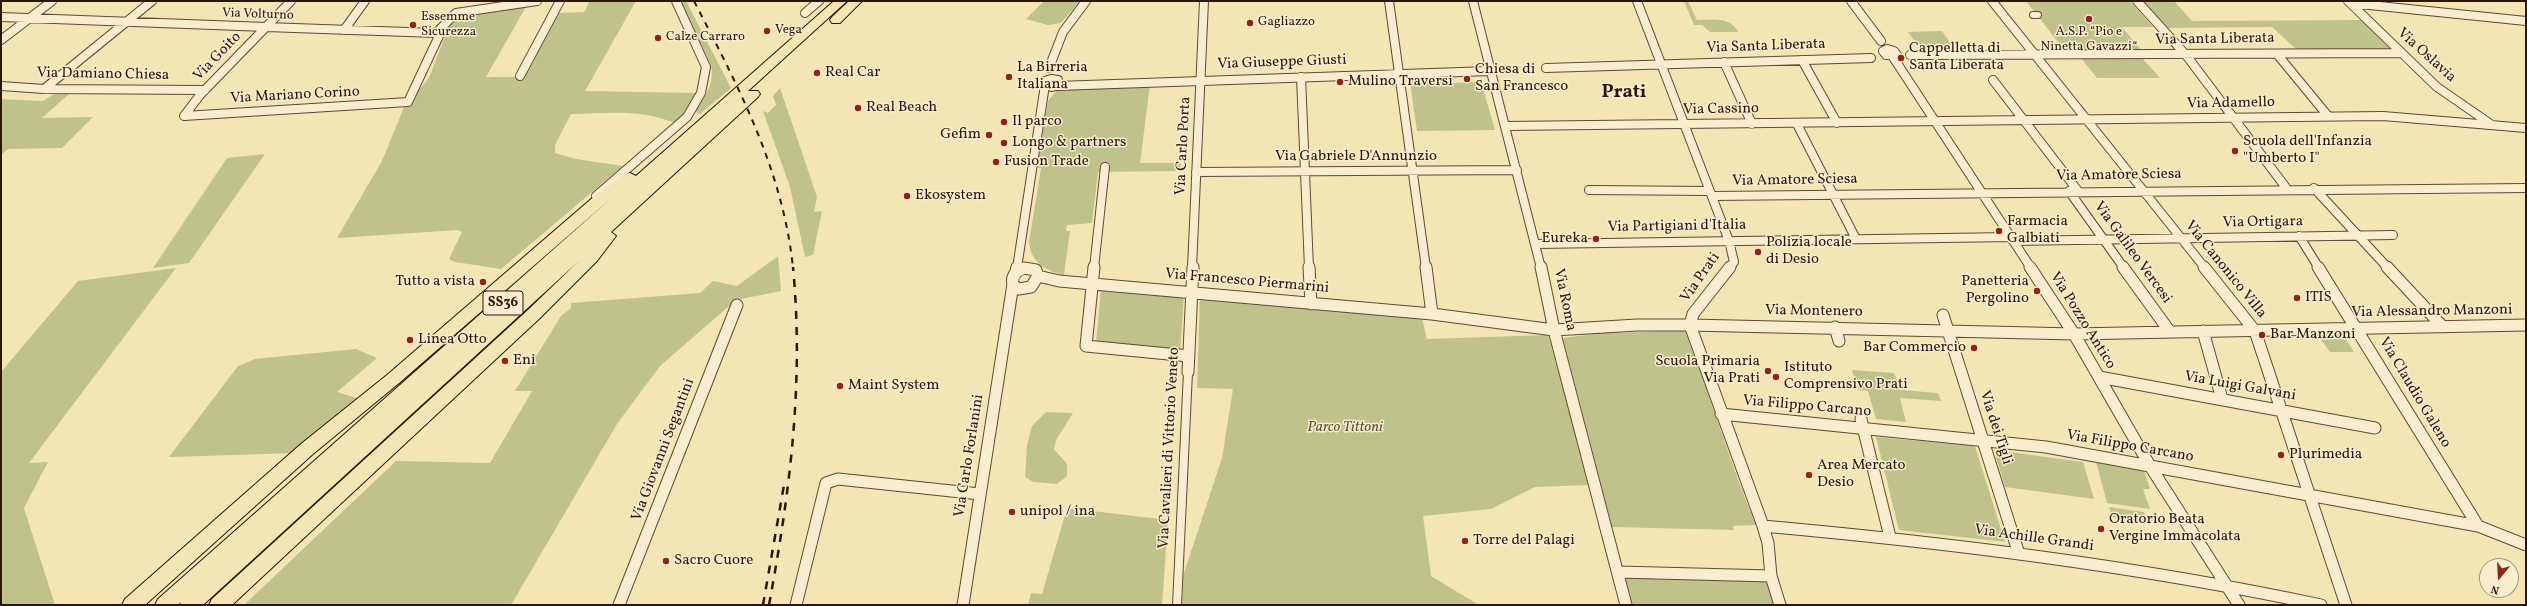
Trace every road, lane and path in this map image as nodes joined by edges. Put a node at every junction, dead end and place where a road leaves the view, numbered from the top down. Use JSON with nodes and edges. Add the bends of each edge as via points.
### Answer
{"nodes":[{"id":1,"x":52,"y":1,"type":"edge"},
{"id":2,"x":152,"y":1,"type":"edge"},
{"id":3,"x":291,"y":1,"type":"edge"},
{"id":4,"x":365,"y":1,"type":"edge"},
{"id":5,"x":495,"y":1,"type":"edge"},
{"id":6,"x":537,"y":1,"type":"edge"},
{"id":7,"x":560,"y":1,"type":"edge"},
{"id":8,"x":676,"y":1,"type":"edge"},
{"id":9,"x":819,"y":1,"type":"edge"},
{"id":10,"x":841,"y":1,"type":"edge"},
{"id":11,"x":856,"y":1,"type":"edge"},
{"id":12,"x":1086,"y":1,"type":"edge"},
{"id":13,"x":1204,"y":1,"type":"edge"},
{"id":14,"x":1388,"y":1,"type":"edge"},
{"id":15,"x":1473,"y":1,"type":"edge"},
{"id":16,"x":1636,"y":1,"type":"edge"},
{"id":17,"x":1851,"y":1,"type":"edge"},
{"id":18,"x":1992,"y":1,"type":"edge"},
{"id":19,"x":2137,"y":1,"type":"edge"},
{"id":20,"x":2349,"y":2,"type":"edge"},
{"id":21,"x":490,"y":9,"type":"junction"},
{"id":22,"x":806,"y":13,"type":"dead end"},
{"id":23,"x":1,"y":17,"type":"edge"},
{"id":24,"x":30,"y":18,"type":"junction"},
{"id":25,"x":2526,"y":21,"type":"edge"},
{"id":26,"x":127,"y":22,"type":"junction"},
{"id":27,"x":266,"y":27,"type":"junction"},
{"id":28,"x":344,"y":30,"type":"junction"},
{"id":29,"x":436,"y":33,"type":"junction"},
{"id":30,"x":1,"y":40,"type":"edge"},
{"id":31,"x":1891,"y":53,"type":"junction"},
{"id":32,"x":2401,"y":53,"type":"junction"},
{"id":33,"x":2277,"y":54,"type":"junction"},
{"id":34,"x":2034,"y":55,"type":"junction"},
{"id":35,"x":2186,"y":55,"type":"junction"},
{"id":36,"x":1802,"y":60,"type":"junction"},
{"id":37,"x":1724,"y":62,"type":"junction"},
{"id":38,"x":1662,"y":65,"type":"junction"},
{"id":39,"x":1049,"y":68,"type":"junction"},
{"id":40,"x":1546,"y":68,"type":"dead end"},
{"id":41,"x":1490,"y":71,"type":"junction"},
{"id":42,"x":1399,"y":73,"type":"junction"},
{"id":43,"x":520,"y":76,"type":"dead end"},
{"id":44,"x":1301,"y":77,"type":"junction"},
{"id":45,"x":1201,"y":80,"type":"junction"},
{"id":46,"x":1993,"y":80,"type":"dead end"},
{"id":47,"x":1045,"y":83,"type":"junction"},
{"id":48,"x":1056,"y":83,"type":"junction"},
{"id":49,"x":1,"y":86,"type":"edge"},
{"id":50,"x":44,"y":90,"type":"junction"},
{"id":51,"x":205,"y":90,"type":"junction"},
{"id":52,"x":1044,"y":99,"type":"junction"},
{"id":53,"x":184,"y":116,"type":"joint"},
{"id":54,"x":2328,"y":116,"type":"junction"},
{"id":55,"x":2235,"y":118,"type":"junction"},
{"id":56,"x":2086,"y":119,"type":"junction"},
{"id":57,"x":2023,"y":120,"type":"junction"},
{"id":58,"x":1937,"y":121,"type":"junction"},
{"id":59,"x":1837,"y":123,"type":"junction"},
{"id":60,"x":1752,"y":124,"type":"junction"},
{"id":61,"x":1798,"y":124,"type":"junction"},
{"id":62,"x":1685,"y":125,"type":"junction"},
{"id":63,"x":2492,"y":125,"type":"junction"},
{"id":64,"x":1505,"y":126,"type":"junction"},
{"id":65,"x":2526,"y":128,"type":"edge"},
{"id":66,"x":671,"y":153,"type":"junction"},
{"id":67,"x":1105,"y":167,"type":"dead end"},
{"id":68,"x":1517,"y":170,"type":"junction"},
{"id":69,"x":1412,"y":171,"type":"junction"},
{"id":70,"x":1196,"y":172,"type":"junction"},
{"id":71,"x":1304,"y":172,"type":"junction"},
{"id":72,"x":2287,"y":188,"type":"junction"},
{"id":73,"x":2314,"y":188,"type":"junction"},
{"id":74,"x":2526,"y":188,"type":"edge"},
{"id":75,"x":1589,"y":190,"type":"dead end"},
{"id":76,"x":2143,"y":190,"type":"junction"},
{"id":77,"x":2074,"y":191,"type":"junction"},
{"id":78,"x":1984,"y":192,"type":"junction"},
{"id":79,"x":1711,"y":194,"type":"junction"},
{"id":80,"x":1833,"y":195,"type":"junction"},
{"id":81,"x":599,"y":197,"type":"junction"},
{"id":82,"x":635,"y":202,"type":"junction"},
{"id":83,"x":2358,"y":235,"type":"junction"},
{"id":84,"x":2393,"y":235,"type":"dead end"},
{"id":85,"x":2299,"y":236,"type":"junction"},
{"id":86,"x":2180,"y":238,"type":"junction"},
{"id":87,"x":1856,"y":239,"type":"junction"},
{"id":88,"x":2012,"y":239,"type":"junction"},
{"id":89,"x":2104,"y":239,"type":"junction"},
{"id":90,"x":1729,"y":241,"type":"junction"},
{"id":91,"x":1536,"y":244,"type":"junction"},
{"id":92,"x":1020,"y":248,"type":"junction"},
{"id":93,"x":1029,"y":267,"type":"junction"},
{"id":94,"x":1016,"y":271,"type":"junction"},
{"id":95,"x":1033,"y":283,"type":"junction"},
{"id":96,"x":1092,"y":283,"type":"junction"},
{"id":97,"x":1012,"y":284,"type":"junction"},
{"id":98,"x":1192,"y":292,"type":"junction"},
{"id":99,"x":1311,"y":304,"type":"junction"},
{"id":100,"x":737,"y":305,"type":"dead end"},
{"id":101,"x":1009,"y":312,"type":"junction"},
{"id":102,"x":1432,"y":314,"type":"junction"},
{"id":103,"x":1943,"y":314,"type":"dead end"},
{"id":104,"x":1690,"y":325,"type":"junction"},
{"id":105,"x":2526,"y":326,"type":"edge"},
{"id":106,"x":1834,"y":327,"type":"junction"},
{"id":107,"x":2443,"y":327,"type":"junction"},
{"id":108,"x":2357,"y":329,"type":"junction"},
{"id":109,"x":1554,"y":330,"type":"junction"},
{"id":110,"x":1948,"y":330,"type":"junction"},
{"id":111,"x":2255,"y":330,"type":"junction"},
{"id":112,"x":2203,"y":331,"type":"junction"},
{"id":113,"x":2170,"y":332,"type":"junction"},
{"id":114,"x":2074,"y":334,"type":"junction"},
{"id":115,"x":1839,"y":341,"type":"dead end"},
{"id":116,"x":1189,"y":356,"type":"junction"},
{"id":117,"x":1188,"y":372,"type":"joint"},
{"id":118,"x":2099,"y":377,"type":"junction"},
{"id":119,"x":2222,"y":399,"type":"junction"},
{"id":120,"x":2282,"y":410,"type":"junction"},
{"id":121,"x":1722,"y":414,"type":"junction"},
{"id":122,"x":1862,"y":423,"type":"junction"},
{"id":123,"x":2375,"y":428,"type":"dead end"},
{"id":124,"x":1983,"y":439,"type":"junction"},
{"id":125,"x":2150,"y":466,"type":"junction"},
{"id":126,"x":980,"y":494,"type":"junction"},
{"id":127,"x":2312,"y":497,"type":"junction"},
{"id":128,"x":1763,"y":526,"type":"junction"},
{"id":129,"x":2478,"y":526,"type":"junction"},
{"id":130,"x":1890,"y":537,"type":"junction"},
{"id":131,"x":2526,"y":545,"type":"edge"},
{"id":132,"x":2018,"y":551,"type":"junction"},
{"id":133,"x":1619,"y":572,"type":"junction"},
{"id":134,"x":1771,"y":576,"type":"junction"},
{"id":135,"x":2226,"y":584,"type":"junction"},
{"id":136,"x":132,"y":605,"type":"edge"},
{"id":137,"x":165,"y":605,"type":"edge"},
{"id":138,"x":190,"y":605,"type":"edge"},
{"id":139,"x":219,"y":605,"type":"edge"},
{"id":140,"x":619,"y":605,"type":"edge"},
{"id":141,"x":796,"y":605,"type":"edge"},
{"id":142,"x":963,"y":605,"type":"edge"},
{"id":143,"x":1177,"y":605,"type":"edge"},
{"id":144,"x":1626,"y":605,"type":"edge"},
{"id":145,"x":1780,"y":605,"type":"edge"},
{"id":146,"x":2239,"y":605,"type":"edge"},
{"id":147,"x":2321,"y":605,"type":"edge"},
{"id":148,"x":2346,"y":605,"type":"edge"}],
"edges":[{"from":1,"to":24,"type":"street"},
{"from":2,"to":26,"type":"street"},
{"from":3,"to":27,"type":"street","name":"Via Goito"},
{"from":4,"to":28,"type":"street"},
{"from":5,"to":21,"type":"street"},
{"from":6,"to":21,"type":"street"},
{"from":7,"to":43,"type":"street"},
{"from":8,"to":81,"type":"street","via":[[706,67],[707,75],[702,88],[688,117]]},
{"from":9,"to":22,"type":"street"},
{"from":10,"to":66,"type":"highway","number":"SS36"},
{"from":11,"to":82,"type":"highway","number":"SS36"},
{"from":12,"to":39,"type":"street","via":[[1063,29]]},
{"from":13,"to":45,"type":"street","name":"Via Carlo Porta"},
{"from":14,"to":42,"type":"street"},
{"from":15,"to":41,"type":"street","name":"Via Roma"},
{"from":16,"to":38,"type":"street","name":"Via Prati"},
{"from":17,"to":31,"type":"street","name":"Via Pozzo Antico"},
{"from":18,"to":34,"type":"street","name":"Via Canonico Villa"},
{"from":19,"to":35,"type":"street"},
{"from":20,"to":25,"type":"street"},
{"from":20,"to":32,"type":"street","name":"Via Oslavia"},
{"from":21,"to":29,"type":"street","via":[[451,15]]},
{"from":23,"to":24,"type":"street","name":"Via Volturno"},
{"from":24,"to":26,"type":"street","name":"Via Volturno"},
{"from":24,"to":30,"type":"street"},
{"from":26,"to":27,"type":"street","name":"Via Volturno"},
{"from":26,"to":50,"type":"street"},
{"from":27,"to":28,"type":"street","name":"Via Volturno"},
{"from":27,"to":51,"type":"street","name":"Via Goito"},
{"from":28,"to":29,"type":"street","name":"Via Volturno"},
{"from":29,"to":53,"type":"street","name":"Via Mariano Corino","via":[[439,36],[408,102],[393,105]]},
{"from":31,"to":34,"type":"street","name":"Via Santa Liberata"},
{"from":31,"to":36,"type":"street","name":"Via Santa Liberata","via":[[1871,58]]},
{"from":31,"to":58,"type":"street","name":"Via Pozzo Antico"},
{"from":32,"to":33,"type":"street","name":"Via Santa Liberata"},
{"from":32,"to":63,"type":"street","name":"Via Oslavia","via":[[2437,87]]},
{"from":33,"to":35,"type":"street","name":"Via Santa Liberata"},
{"from":33,"to":54,"type":"street"},
{"from":34,"to":35,"type":"street","name":"Via Santa Liberata"},
{"from":34,"to":56,"type":"street","name":"Via Canonico Villa"},
{"from":35,"to":55,"type":"street"},
{"from":36,"to":37,"type":"street","name":"Via Santa Liberata"},
{"from":36,"to":59,"type":"street"},
{"from":37,"to":38,"type":"street","name":"Via Santa Liberata"},
{"from":37,"to":60,"type":"street"},
{"from":38,"to":40,"type":"street","name":"Via Santa Liberata"},
{"from":38,"to":62,"type":"street","name":"Via Prati"},
{"from":39,"to":47,"type":"street"},
{"from":39,"to":48,"type":"street"},
{"from":41,"to":42,"type":"street","name":"Via Giuseppe Giusti"},
{"from":41,"to":64,"type":"street","name":"Via Roma"},
{"from":42,"to":44,"type":"street","name":"Via Giuseppe Giusti"},
{"from":42,"to":69,"type":"street"},
{"from":44,"to":45,"type":"street","name":"Via Giuseppe Giusti"},
{"from":44,"to":71,"type":"street"},
{"from":45,"to":48,"type":"street","name":"Via Giuseppe Giusti"},
{"from":45,"to":70,"type":"street","name":"Via Carlo Porta"},
{"from":46,"to":57,"type":"street","name":"Via Galileo Vercesi"},
{"from":47,"to":48,"type":"street","name":"Via Giuseppe Giusti"},
{"from":47,"to":52,"type":"street"},
{"from":48,"to":52,"type":"street"},
{"from":49,"to":50,"type":"street","name":"Via Damiano Chiesa"},
{"from":50,"to":51,"type":"street","name":"Via Damiano Chiesa"},
{"from":51,"to":53,"type":"street","name":"Via Goito"},
{"from":52,"to":92,"type":"street"},
{"from":54,"to":55,"type":"street","name":"Via Adamello"},
{"from":54,"to":63,"type":"street","name":"Via Adamello","via":[[2383,116]]},
{"from":55,"to":56,"type":"street","name":"Via Adamello"},
{"from":55,"to":72,"type":"street"},
{"from":56,"to":57,"type":"street","name":"Via Adamello"},
{"from":56,"to":76,"type":"street","name":"Via Canonico Villa"},
{"from":57,"to":58,"type":"street","name":"Via Adamello"},
{"from":57,"to":77,"type":"street","name":"Via Galileo Vercesi"},
{"from":58,"to":59,"type":"street","name":"Via Cassino"},
{"from":58,"to":78,"type":"street","name":"Via Pozzo Antico"},
{"from":59,"to":61,"type":"street","name":"Via Cassino"},
{"from":60,"to":61,"type":"street","name":"Via Cassino"},
{"from":60,"to":62,"type":"street","name":"Via Cassino"},
{"from":61,"to":80,"type":"street"},
{"from":62,"to":64,"type":"street","name":"Via Cassino"},
{"from":62,"to":79,"type":"street","name":"Via Prati"},
{"from":63,"to":65,"type":"street","name":"Via Adamello"},
{"from":64,"to":68,"type":"street","name":"Via Roma"},
{"from":66,"to":81,"type":"highway"},
{"from":66,"to":137,"type":"highway","number":"SS36"},
{"from":67,"to":96,"type":"street"},
{"from":68,"to":69,"type":"street","name":"Via Gabriele D'Annunzio"},
{"from":68,"to":91,"type":"street","name":"Via Roma"},
{"from":69,"to":71,"type":"street","name":"Via Gabriele D'Annunzio"},
{"from":69,"to":102,"type":"street"},
{"from":70,"to":71,"type":"street","name":"Via Gabriele D'Annunzio"},
{"from":70,"to":98,"type":"street","name":"Via Carlo Porta"},
{"from":71,"to":99,"type":"street"},
{"from":72,"to":73,"type":"street","name":"Via Amatore Sciesa"},
{"from":72,"to":76,"type":"street","name":"Via Amatore Sciesa"},
{"from":73,"to":74,"type":"street","name":"Via Amatore Sciesa"},
{"from":73,"to":83,"type":"street"},
{"from":75,"to":79,"type":"street","name":"Via Amatore Sciesa"},
{"from":76,"to":77,"type":"street","name":"Via Amatore Sciesa"},
{"from":76,"to":86,"type":"street","name":"Via Canonico Villa"},
{"from":77,"to":78,"type":"street","name":"Via Amatore Sciesa"},
{"from":77,"to":89,"type":"street","name":"Via Galileo Vercesi"},
{"from":78,"to":80,"type":"street","name":"Via Amatore Sciesa"},
{"from":78,"to":88,"type":"street","name":"Via Pozzo Antico"},
{"from":79,"to":80,"type":"street","name":"Via Amatore Sciesa"},
{"from":79,"to":90,"type":"street","name":"Via Prati"},
{"from":80,"to":87,"type":"street"},
{"from":81,"to":136,"type":"highway","via":[[393,379],[307,449]]},
{"from":82,"to":138,"type":"highway","number":"SS36"},
{"from":82,"to":139,"type":"highway","via":[[592,257],[574,275]]},
{"from":83,"to":84,"type":"street","name":"Via Ortigara"},
{"from":83,"to":85,"type":"street","name":"Via Ortigara"},
{"from":83,"to":107,"type":"street"},
{"from":85,"to":86,"type":"street","name":"Via Ortigara"},
{"from":85,"to":108,"type":"street","name":"Via Claudio Galeno"},
{"from":86,"to":89,"type":"street","name":"Via Ortigara"},
{"from":86,"to":111,"type":"street","name":"Via Canonico Villa"},
{"from":87,"to":88,"type":"street","name":"Via Partigiani d'Italia"},
{"from":87,"to":90,"type":"street","name":"Via Partigiani d'Italia"},
{"from":88,"to":89,"type":"street","name":"Via Ortigara"},
{"from":88,"to":114,"type":"street","name":"Via Pozzo Antico"},
{"from":89,"to":113,"type":"street","name":"Via Galileo Vercesi"},
{"from":90,"to":91,"type":"street","name":"Via Partigiani d'Italia"},
{"from":90,"to":104,"type":"street","name":"Via Prati","via":[[1734,262],[1693,314]]},
{"from":91,"to":109,"type":"street","name":"Via Roma"},
{"from":92,"to":93,"type":"street"},
{"from":92,"to":94,"type":"street"},
{"from":93,"to":94,"type":"street"},
{"from":93,"to":95,"type":"street","via":[[1036,270]]},
{"from":94,"to":97,"type":"street"},
{"from":95,"to":96,"type":"street","name":"Via Francesco Piermarini"},
{"from":95,"to":97,"type":"street","via":[[1019,289]]},
{"from":95,"to":101,"type":"street","name":"Via Carlo Forlanini"},
{"from":96,"to":98,"type":"street","name":"Via Francesco Piermarini"},
{"from":96,"to":116,"type":"street","via":[[1086,346]]},
{"from":97,"to":101,"type":"street","name":"Via Carlo Forlanini"},
{"from":98,"to":99,"type":"street","name":"Via Francesco Piermarini"},
{"from":98,"to":116,"type":"street","name":"Via Cavalieri di Vittorio Veneto"},
{"from":99,"to":102,"type":"street","name":"Via Francesco Piermarini"},
{"from":100,"to":140,"type":"street","name":"Via Giovanni Segantini"},
{"from":101,"to":126,"type":"street","name":"Via Carlo Forlanini"},
{"from":102,"to":109,"type":"street","name":"Via Francesco Piermarini"},
{"from":103,"to":110,"type":"street","name":"Via dei Tigli"},
{"from":104,"to":106,"type":"street","name":"Via Montenero"},
{"from":104,"to":109,"type":"street","name":"Via Montenero"},
{"from":104,"to":121,"type":"street","name":"Via Prati"},
{"from":105,"to":107,"type":"street","name":"Via Alessandro Manzoni"},
{"from":106,"to":110,"type":"street","name":"Via Montenero"},
{"from":106,"to":115,"type":"street"},
{"from":107,"to":108,"type":"street","name":"Via Alessandro Manzoni"},
{"from":108,"to":111,"type":"street","name":"Via Alessandro Manzoni"},
{"from":108,"to":129,"type":"street","name":"Via Claudio Galeno"},
{"from":109,"to":133,"type":"street","name":"Via Roma"},
{"from":110,"to":114,"type":"street","name":"Via Montenero"},
{"from":110,"to":124,"type":"street","name":"Via dei Tigli"},
{"from":111,"to":112,"type":"street","name":"Via Alessandro Manzoni"},
{"from":111,"to":120,"type":"street","name":"Via Canonico Villa"},
{"from":112,"to":113,"type":"street","name":"Via Alessandro Manzoni"},
{"from":112,"to":119,"type":"street"},
{"from":113,"to":114,"type":"street","name":"Via Alessandro Manzoni"},
{"from":114,"to":118,"type":"street","name":"Via Pozzo Antico"},
{"from":116,"to":117,"type":"street","name":"Via Cavalieri di Vittorio Veneto"},
{"from":117,"to":143,"type":"street","name":"Via Cavalieri di Vittorio Veneto"},
{"from":118,"to":119,"type":"street","name":"Via Luigi Galvani"},
{"from":118,"to":125,"type":"street","name":"Via Pozzo Antico"},
{"from":119,"to":120,"type":"street","name":"Via Luigi Galvani"},
{"from":120,"to":123,"type":"street","name":"Via Luigi Galvani"},
{"from":120,"to":127,"type":"street","name":"Via Canonico Villa"},
{"from":121,"to":122,"type":"street","name":"Via Filippo Carcano"},
{"from":121,"to":128,"type":"street","name":"Via Prati"},
{"from":122,"to":124,"type":"street","name":"Via Filippo Carcano"},
{"from":122,"to":130,"type":"street"},
{"from":124,"to":125,"type":"street","name":"Via Filippo Carcano","via":[[2046,447]]},
{"from":124,"to":132,"type":"street","name":"Via dei Tigli"},
{"from":125,"to":127,"type":"street","name":"Via Filippo Carcano"},
{"from":125,"to":135,"type":"street","name":"Via Pozzo Antico"},
{"from":126,"to":141,"type":"street","via":[[838,479],[826,483]]},
{"from":126,"to":142,"type":"street","name":"Via Carlo Forlanini"},
{"from":127,"to":129,"type":"street","name":"Via Filippo Carcano"},
{"from":127,"to":148,"type":"street","name":"Via Canonico Villa"},
{"from":128,"to":130,"type":"street","name":"Via Achille Grandi"},
{"from":128,"to":134,"type":"street","name":"Via Prati","via":[[1768,543]]},
{"from":129,"to":131,"type":"street","name":"Via Filippo Carcano"},
{"from":130,"to":132,"type":"street","name":"Via Achille Grandi"},
{"from":132,"to":135,"type":"street","name":"Via Achille Grandi"},
{"from":133,"to":134,"type":"street"},
{"from":133,"to":144,"type":"street","name":"Via Roma"},
{"from":134,"to":145,"type":"street","name":"Via Prati"},
{"from":135,"to":146,"type":"street","name":"Via Pozzo Antico"},
{"from":135,"to":147,"type":"street","name":"Via Achille Grandi"}]}
